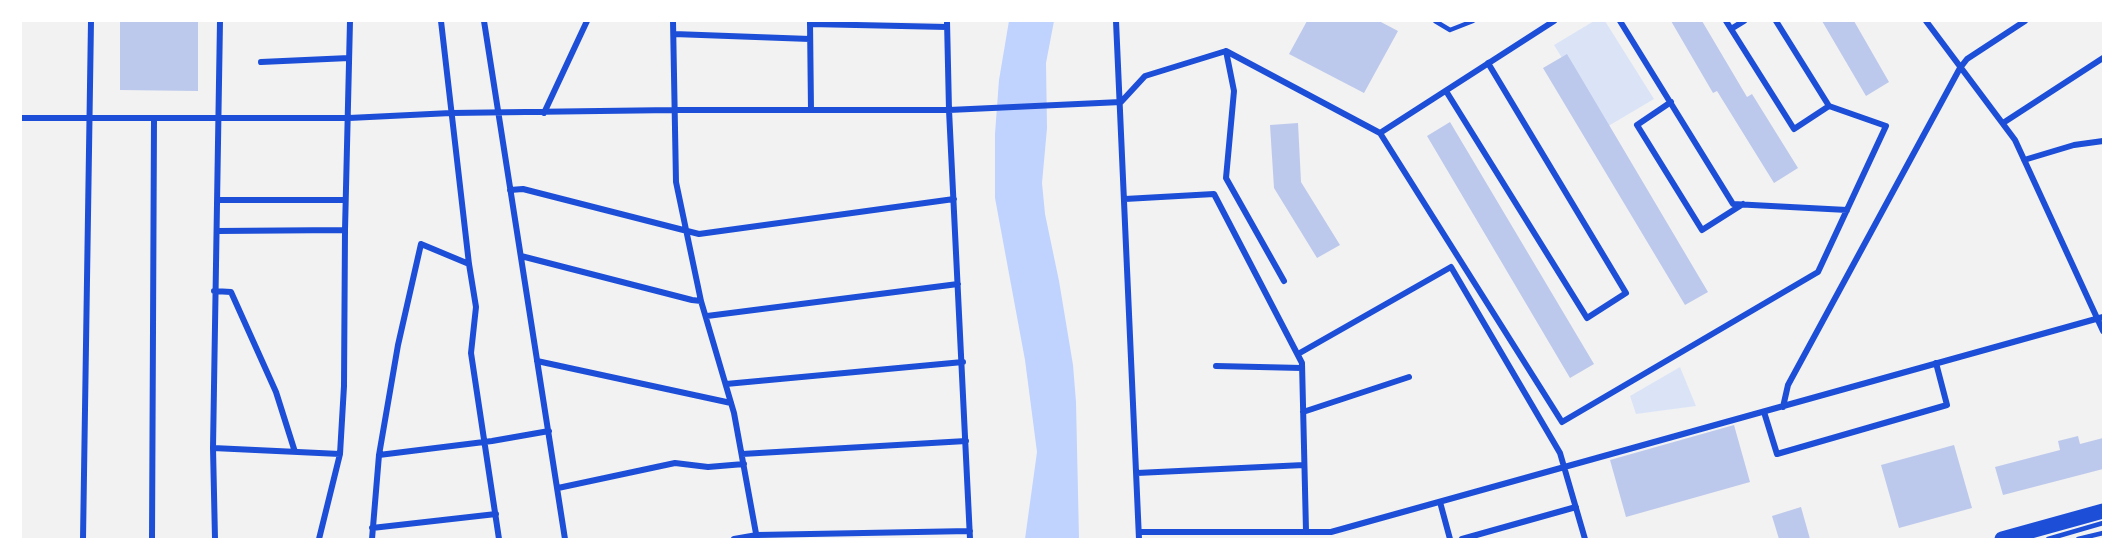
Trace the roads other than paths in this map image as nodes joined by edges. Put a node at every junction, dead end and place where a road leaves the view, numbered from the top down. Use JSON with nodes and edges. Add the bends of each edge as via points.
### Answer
{"nodes":[{"id":1,"x":91,"y":21,"type":"edge"},
{"id":2,"x":220,"y":21,"type":"edge"},
{"id":3,"x":350,"y":21,"type":"edge"},
{"id":4,"x":441,"y":21,"type":"edge"},
{"id":5,"x":484,"y":21,"type":"edge"},
{"id":6,"x":587,"y":21,"type":"edge"},
{"id":7,"x":674,"y":21,"type":"edge"},
{"id":8,"x":1116,"y":21,"type":"edge"},
{"id":9,"x":1435,"y":21,"type":"edge"},
{"id":10,"x":1473,"y":21,"type":"edge"},
{"id":11,"x":1554,"y":21,"type":"edge"},
{"id":12,"x":1620,"y":21,"type":"edge"},
{"id":13,"x":1726,"y":21,"type":"edge"},
{"id":14,"x":1744,"y":21,"type":"edge"},
{"id":15,"x":1776,"y":21,"type":"edge"},
{"id":16,"x":2025,"y":21,"type":"edge"},
{"id":17,"x":1928,"y":22,"type":"edge"},
{"id":18,"x":810,"y":23,"type":"edge"},
{"id":19,"x":947,"y":24,"type":"edge"},
{"id":20,"x":1731,"y":29,"type":"junction"},
{"id":21,"x":674,"y":34,"type":"junction"},
{"id":22,"x":810,"y":39,"type":"junction"},
{"id":23,"x":1226,"y":51,"type":"junction"},
{"id":24,"x":349,"y":58,"type":"junction"},
{"id":25,"x":2103,"y":58,"type":"edge"},
{"id":26,"x":261,"y":62,"type":"dead end"},
{"id":27,"x":1488,"y":63,"type":"junction"},
{"id":28,"x":1960,"y":68,"type":"junction"},
{"id":29,"x":1446,"y":91,"type":"junction"},
{"id":30,"x":1121,"y":102,"type":"junction"},
{"id":31,"x":1671,"y":102,"type":"junction"},
{"id":32,"x":1829,"y":106,"type":"junction"},
{"id":33,"x":674,"y":110,"type":"junction"},
{"id":34,"x":811,"y":110,"type":"junction"},
{"id":35,"x":949,"y":110,"type":"junction"},
{"id":36,"x":452,"y":113,"type":"junction"},
{"id":37,"x":544,"y":113,"type":"junction"},
{"id":38,"x":498,"y":114,"type":"junction"},
{"id":39,"x":21,"y":118,"type":"edge"},
{"id":40,"x":90,"y":118,"type":"junction"},
{"id":41,"x":349,"y":118,"type":"junction"},
{"id":42,"x":154,"y":119,"type":"junction"},
{"id":43,"x":218,"y":119,"type":"junction"},
{"id":44,"x":2003,"y":123,"type":"junction"},
{"id":45,"x":1380,"y":133,"type":"junction"},
{"id":46,"x":2103,"y":141,"type":"edge"},
{"id":47,"x":2024,"y":160,"type":"junction"},
{"id":48,"x":510,"y":190,"type":"junction"},
{"id":49,"x":954,"y":199,"type":"junction"},
{"id":50,"x":1125,"y":199,"type":"junction"},
{"id":51,"x":218,"y":200,"type":"junction"},
{"id":52,"x":345,"y":200,"type":"junction"},
{"id":53,"x":1743,"y":204,"type":"junction"},
{"id":54,"x":1847,"y":210,"type":"junction"},
{"id":55,"x":345,"y":230,"type":"junction"},
{"id":56,"x":217,"y":231,"type":"junction"},
{"id":57,"x":687,"y":231,"type":"junction"},
{"id":58,"x":521,"y":256,"type":"junction"},
{"id":59,"x":469,"y":264,"type":"junction"},
{"id":60,"x":1284,"y":281,"type":"dead end"},
{"id":61,"x":958,"y":284,"type":"junction"},
{"id":62,"x":214,"y":291,"type":"junction"},
{"id":63,"x":701,"y":301,"type":"junction"},
{"id":64,"x":707,"y":316,"type":"junction"},
{"id":65,"x":2100,"y":317,"type":"edge"},
{"id":66,"x":2103,"y":331,"type":"edge"},
{"id":67,"x":1298,"y":354,"type":"junction"},
{"id":68,"x":537,"y":362,"type":"junction"},
{"id":69,"x":963,"y":362,"type":"junction"},
{"id":70,"x":1936,"y":363,"type":"junction"},
{"id":71,"x":1216,"y":366,"type":"dead end"},
{"id":72,"x":1302,"y":369,"type":"junction"},
{"id":73,"x":1409,"y":376,"type":"dead end"},
{"id":74,"x":726,"y":384,"type":"junction"},
{"id":75,"x":731,"y":403,"type":"junction"},
{"id":76,"x":1783,"y":407,"type":"junction"},
{"id":77,"x":1303,"y":412,"type":"junction"},
{"id":78,"x":1764,"y":412,"type":"junction"},
{"id":79,"x":549,"y":431,"type":"junction"},
{"id":80,"x":485,"y":440,"type":"junction"},
{"id":81,"x":966,"y":441,"type":"junction"},
{"id":82,"x":213,"y":448,"type":"junction"},
{"id":83,"x":295,"y":452,"type":"junction"},
{"id":84,"x":340,"y":454,"type":"junction"},
{"id":85,"x":742,"y":454,"type":"junction"},
{"id":86,"x":379,"y":455,"type":"junction"},
{"id":87,"x":744,"y":464,"type":"junction"},
{"id":88,"x":1304,"y":465,"type":"junction"},
{"id":89,"x":1565,"y":468,"type":"junction"},
{"id":90,"x":1137,"y":473,"type":"junction"},
{"id":91,"x":558,"y":488,"type":"junction"},
{"id":92,"x":1440,"y":502,"type":"junction"},
{"id":93,"x":1576,"y":507,"type":"junction"},
{"id":94,"x":2103,"y":511,"type":"edge"},
{"id":95,"x":496,"y":514,"type":"junction"},
{"id":96,"x":2103,"y":523,"type":"edge"},
{"id":97,"x":372,"y":528,"type":"junction"},
{"id":98,"x":970,"y":531,"type":"junction"},
{"id":99,"x":1306,"y":531,"type":"junction"},
{"id":100,"x":2103,"y":533,"type":"edge"},
{"id":101,"x":1139,"y":536,"type":"edge"},
{"id":102,"x":757,"y":537,"type":"edge"},
{"id":103,"x":83,"y":539,"type":"edge"},
{"id":104,"x":152,"y":539,"type":"edge"},
{"id":105,"x":215,"y":539,"type":"edge"},
{"id":106,"x":319,"y":539,"type":"edge"},
{"id":107,"x":372,"y":539,"type":"edge"},
{"id":108,"x":499,"y":539,"type":"edge"},
{"id":109,"x":565,"y":539,"type":"edge"},
{"id":110,"x":734,"y":539,"type":"edge"},
{"id":111,"x":970,"y":539,"type":"edge"},
{"id":112,"x":1450,"y":539,"type":"edge"},
{"id":113,"x":1462,"y":539,"type":"edge"},
{"id":114,"x":1586,"y":539,"type":"edge"},
{"id":115,"x":2002,"y":539,"type":"edge"},
{"id":116,"x":2048,"y":539,"type":"edge"},
{"id":117,"x":2078,"y":539,"type":"edge"}],
"edges":[{"from":1,"to":40,"type":"street"},
{"from":2,"to":43,"type":"street"},
{"from":3,"to":24,"type":"street"},
{"from":4,"to":36,"type":"street"},
{"from":5,"to":38,"type":"street"},
{"from":6,"to":37,"type":"street"},
{"from":7,"to":21,"type":"street"},
{"from":8,"to":30,"type":"street"},
{"from":9,"to":10,"type":"lane","via":[[1450,30]]},
{"from":11,"to":27,"type":"street"},
{"from":12,"to":31,"type":"street"},
{"from":13,"to":20,"type":"street"},
{"from":14,"to":20,"type":"street"},
{"from":15,"to":32,"type":"street"},
{"from":16,"to":28,"type":"street","via":[[1967,59]]},
{"from":17,"to":28,"type":"street"},
{"from":18,"to":19,"type":"street"},
{"from":18,"to":22,"type":"street"},
{"from":19,"to":35,"type":"street"},
{"from":20,"to":32,"type":"street","via":[[1794,129]]},
{"from":21,"to":22,"type":"street"},
{"from":21,"to":33,"type":"street"},
{"from":22,"to":34,"type":"street"},
{"from":23,"to":30,"type":"street","via":[[1144,76]]},
{"from":23,"to":45,"type":"street"},
{"from":23,"to":60,"type":"street","via":[[1234,91],[1226,177]]},
{"from":24,"to":26,"type":"street"},
{"from":24,"to":41,"type":"street"},
{"from":25,"to":44,"type":"street"},
{"from":27,"to":29,"type":"street"},
{"from":27,"to":29,"type":"street","via":[[1626,293],[1587,318]]},
{"from":28,"to":44,"type":"street"},
{"from":28,"to":76,"type":"street","via":[[1788,385]]},
{"from":29,"to":45,"type":"street"},
{"from":30,"to":35,"type":"street"},
{"from":30,"to":50,"type":"street"},
{"from":31,"to":53,"type":"street","via":[[1733,204]]},
{"from":31,"to":53,"type":"street","via":[[1638,125],[1702,230]]},
{"from":32,"to":54,"type":"street","via":[[1886,126]]},
{"from":33,"to":34,"type":"street"},
{"from":33,"to":37,"type":"street"},
{"from":33,"to":57,"type":"street","via":[[676,182]]},
{"from":34,"to":35,"type":"street"},
{"from":35,"to":49,"type":"street"},
{"from":36,"to":38,"type":"street"},
{"from":36,"to":41,"type":"street"},
{"from":36,"to":59,"type":"street"},
{"from":37,"to":38,"type":"street"},
{"from":38,"to":48,"type":"street"},
{"from":39,"to":40,"type":"street"},
{"from":40,"to":42,"type":"street"},
{"from":40,"to":103,"type":"street"},
{"from":41,"to":43,"type":"street"},
{"from":41,"to":52,"type":"street"},
{"from":42,"to":43,"type":"street"},
{"from":42,"to":104,"type":"street"},
{"from":43,"to":51,"type":"street"},
{"from":44,"to":47,"type":"street"},
{"from":45,"to":54,"type":"street","via":[[1562,422],[1818,272]]},
{"from":46,"to":47,"type":"street"},
{"from":47,"to":65,"type":"street"},
{"from":48,"to":57,"type":"street","via":[[523,189]]},
{"from":48,"to":58,"type":"street"},
{"from":49,"to":57,"type":"street","via":[[699,234]]},
{"from":49,"to":61,"type":"street"},
{"from":50,"to":67,"type":"street","via":[[1214,194]]},
{"from":50,"to":90,"type":"street"},
{"from":51,"to":52,"type":"street"},
{"from":51,"to":56,"type":"street"},
{"from":52,"to":55,"type":"street"},
{"from":53,"to":54,"type":"street"},
{"from":55,"to":56,"type":"street"},
{"from":55,"to":84,"type":"street"},
{"from":56,"to":62,"type":"street"},
{"from":57,"to":63,"type":"street"},
{"from":58,"to":63,"type":"street"},
{"from":58,"to":68,"type":"street"},
{"from":59,"to":80,"type":"street","via":[[476,306],[471,353]]},
{"from":59,"to":86,"type":"street","via":[[421,244]]},
{"from":61,"to":64,"type":"street"},
{"from":61,"to":69,"type":"street"},
{"from":62,"to":82,"type":"street"},
{"from":62,"to":83,"type":"street","via":[[231,292],[276,392]]},
{"from":63,"to":64,"type":"street"},
{"from":64,"to":74,"type":"street"},
{"from":65,"to":66,"type":"street"},
{"from":65,"to":70,"type":"street"},
{"from":67,"to":72,"type":"street"},
{"from":67,"to":89,"type":"street","via":[[1450,267],[1560,453]]},
{"from":68,"to":75,"type":"street"},
{"from":68,"to":79,"type":"street"},
{"from":69,"to":74,"type":"street"},
{"from":69,"to":81,"type":"street"},
{"from":70,"to":76,"type":"street"},
{"from":70,"to":78,"type":"street","via":[[1947,405],[1777,454]]},
{"from":71,"to":72,"type":"street"},
{"from":72,"to":77,"type":"street"},
{"from":73,"to":77,"type":"street"},
{"from":74,"to":75,"type":"street"},
{"from":75,"to":85,"type":"street"},
{"from":76,"to":78,"type":"street"},
{"from":77,"to":88,"type":"street"},
{"from":78,"to":89,"type":"street"},
{"from":79,"to":80,"type":"street"},
{"from":79,"to":91,"type":"street"},
{"from":80,"to":86,"type":"street"},
{"from":80,"to":95,"type":"street"},
{"from":81,"to":85,"type":"street"},
{"from":81,"to":98,"type":"street"},
{"from":82,"to":83,"type":"street"},
{"from":82,"to":105,"type":"street"},
{"from":83,"to":84,"type":"street"},
{"from":84,"to":106,"type":"street"},
{"from":85,"to":87,"type":"street"},
{"from":86,"to":97,"type":"street"},
{"from":87,"to":91,"type":"street","via":[[675,463]]},
{"from":87,"to":102,"type":"street"},
{"from":88,"to":90,"type":"street"},
{"from":88,"to":99,"type":"street"},
{"from":89,"to":92,"type":"street"},
{"from":89,"to":93,"type":"street"},
{"from":90,"to":101,"type":"street"},
{"from":91,"to":109,"type":"street"},
{"from":92,"to":99,"type":"street","via":[[1331,532]]},
{"from":92,"to":112,"type":"street"},
{"from":93,"to":113,"type":"street"},
{"from":93,"to":114,"type":"street"},
{"from":94,"to":115,"type":"main road"},
{"from":95,"to":97,"type":"street"},
{"from":95,"to":108,"type":"street"},
{"from":96,"to":116,"type":"lane"},
{"from":97,"to":107,"type":"street"},
{"from":98,"to":102,"type":"street"},
{"from":98,"to":111,"type":"street"},
{"from":99,"to":101,"type":"street"},
{"from":100,"to":117,"type":"lane"},
{"from":102,"to":110,"type":"street"}]}
